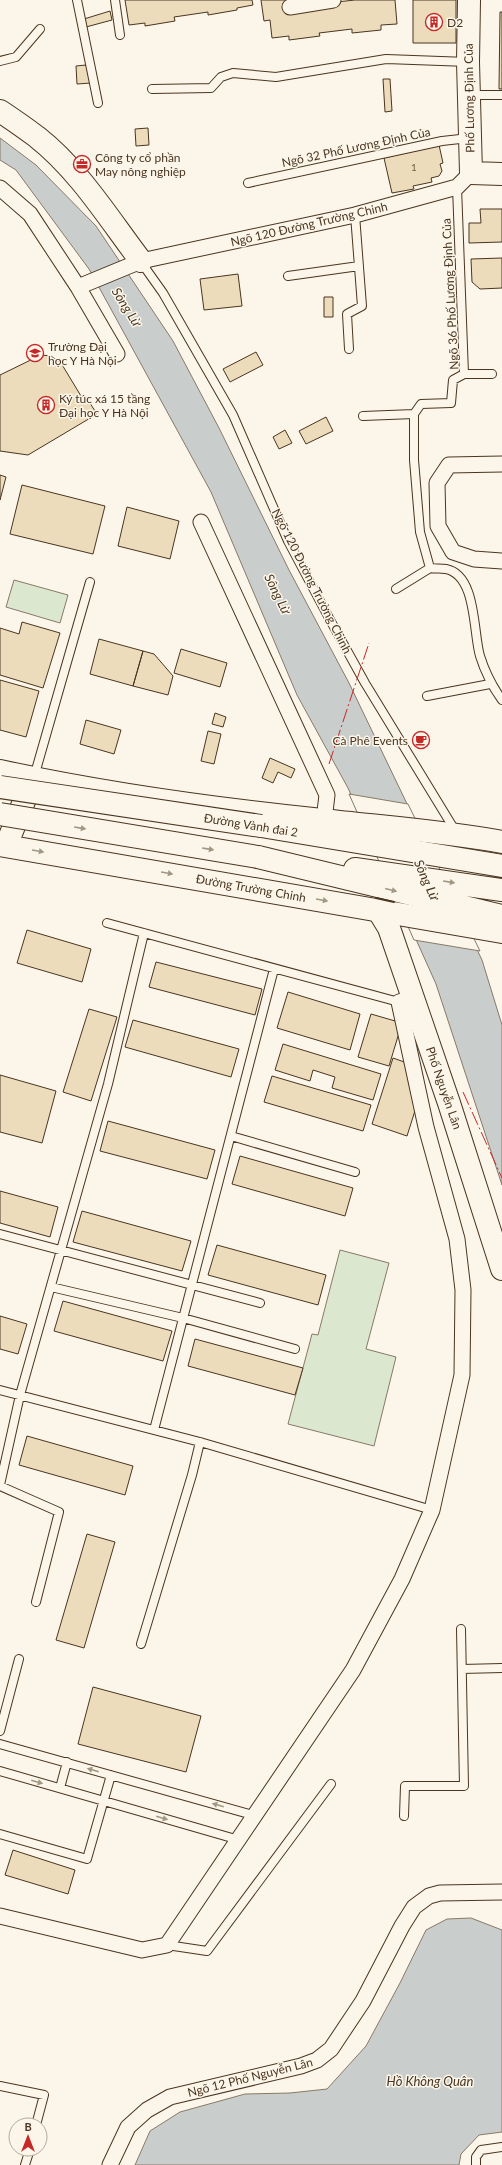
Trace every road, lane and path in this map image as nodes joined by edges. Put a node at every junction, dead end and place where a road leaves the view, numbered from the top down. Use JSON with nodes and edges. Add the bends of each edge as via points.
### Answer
{"nodes":[{"id":1,"x":77,"y":0,"type":"edge"},
{"id":2,"x":115,"y":0,"type":"edge"},
{"id":3,"x":333,"y":0,"type":"edge"},
{"id":4,"x":469,"y":0,"type":"edge"},
{"id":5,"x":290,"y":7,"type":"dead end"},
{"id":6,"x":40,"y":29,"type":"dead end"},
{"id":7,"x":120,"y":35,"type":"dead end"},
{"id":8,"x":0,"y":61,"type":"edge"},
{"id":9,"x":468,"y":62,"type":"junction"},
{"id":10,"x":152,"y":89,"type":"dead end"},
{"id":11,"x":469,"y":95,"type":"junction"},
{"id":12,"x":502,"y":95,"type":"edge"},
{"id":13,"x":98,"y":103,"type":"dead end"},
{"id":14,"x":0,"y":110,"type":"edge"},
{"id":15,"x":469,"y":138,"type":"junction"},
{"id":16,"x":502,"y":174,"type":"edge"},
{"id":17,"x":464,"y":180,"type":"junction"},
{"id":18,"x":248,"y":183,"type":"dead end"},
{"id":19,"x":0,"y":188,"type":"edge"},
{"id":20,"x":355,"y":215,"type":"junction"},
{"id":21,"x":132,"y":264,"type":"junction"},
{"id":22,"x":359,"y":266,"type":"junction"},
{"id":23,"x":288,"y":276,"type":"dead end"},
{"id":24,"x":78,"y":287,"type":"junction"},
{"id":25,"x":349,"y":349,"type":"dead end"},
{"id":26,"x":117,"y":354,"type":"dead end"},
{"id":27,"x":464,"y":374,"type":"junction"},
{"id":28,"x":492,"y":374,"type":"dead end"},
{"id":29,"x":414,"y":414,"type":"junction"},
{"id":30,"x":363,"y":416,"type":"dead end"},
{"id":31,"x":502,"y":464,"type":"edge"},
{"id":32,"x":201,"y":522,"type":"dead end"},
{"id":33,"x":502,"y":561,"type":"edge"},
{"id":34,"x":430,"y":568,"type":"junction"},
{"id":35,"x":90,"y":582,"type":"dead end"},
{"id":36,"x":396,"y":590,"type":"dead end"},
{"id":37,"x":490,"y":684,"type":"junction"},
{"id":38,"x":427,"y":696,"type":"dead end"},
{"id":39,"x":502,"y":700,"type":"edge"},
{"id":40,"x":0,"y":771,"type":"edge"},
{"id":41,"x":33,"y":778,"type":"junction"},
{"id":42,"x":0,"y":787,"type":"edge"},
{"id":43,"x":0,"y":814,"type":"edge"},
{"id":44,"x":324,"y":820,"type":"junction"},
{"id":45,"x":261,"y":826,"type":"junction"},
{"id":46,"x":458,"y":834,"type":"junction"},
{"id":47,"x":502,"y":842,"type":"edge"},
{"id":48,"x":3,"y":848,"type":"edge"},
{"id":49,"x":502,"y":856,"type":"edge"},
{"id":50,"x":258,"y":857,"type":"junction"},
{"id":51,"x":502,"y":866,"type":"edge"},
{"id":52,"x":502,"y":890,"type":"edge"},
{"id":53,"x":378,"y":910,"type":"junction"},
{"id":54,"x":107,"y":923,"type":"dead end"},
{"id":55,"x":499,"y":926,"type":"edge"},
{"id":56,"x":144,"y":933,"type":"junction"},
{"id":57,"x":274,"y":969,"type":"junction"},
{"id":58,"x":406,"y":1000,"type":"junction"},
{"id":59,"x":231,"y":1136,"type":"junction"},
{"id":60,"x":355,"y":1172,"type":"dead end"},
{"id":61,"x":0,"y":1234,"type":"edge"},
{"id":62,"x":61,"y":1250,"type":"junction"},
{"id":63,"x":502,"y":1269,"type":"edge"},
{"id":64,"x":193,"y":1283,"type":"junction"},
{"id":65,"x":51,"y":1287,"type":"junction"},
{"id":66,"x":260,"y":1303,"type":"dead end"},
{"id":67,"x":183,"y":1318,"type":"junction"},
{"id":68,"x":295,"y":1349,"type":"dead end"},
{"id":69,"x":0,"y":1390,"type":"edge"},
{"id":70,"x":20,"y":1395,"type":"junction"},
{"id":71,"x":154,"y":1430,"type":"junction"},
{"id":72,"x":200,"y":1442,"type":"junction"},
{"id":73,"x":0,"y":1485,"type":"edge"},
{"id":74,"x":432,"y":1510,"type":"junction"},
{"id":75,"x":36,"y":1602,"type":"dead end"},
{"id":76,"x":461,"y":1629,"type":"dead end"},
{"id":77,"x":141,"y":1644,"type":"dead end"},
{"id":78,"x":20,"y":1660,"type":"dead end"},
{"id":79,"x":502,"y":1668,"type":"edge"},
{"id":80,"x":462,"y":1669,"type":"junction"},
{"id":81,"x":4,"y":1701,"type":"edge"},
{"id":82,"x":0,"y":1731,"type":"edge"},
{"id":83,"x":0,"y":1744,"type":"edge"},
{"id":84,"x":67,"y":1762,"type":"junction"},
{"id":85,"x":0,"y":1771,"type":"edge"},
{"id":86,"x":110,"y":1775,"type":"junction"},
{"id":87,"x":332,"y":1784,"type":"dead end"},
{"id":88,"x":60,"y":1788,"type":"junction"},
{"id":89,"x":104,"y":1801,"type":"junction"},
{"id":90,"x":256,"y":1816,"type":"junction"},
{"id":91,"x":404,"y":1816,"type":"dead end"},
{"id":92,"x":0,"y":1834,"type":"edge"},
{"id":93,"x":239,"y":1840,"type":"junction"},
{"id":94,"x":502,"y":1892,"type":"edge"},
{"id":95,"x":0,"y":1916,"type":"edge"},
{"id":96,"x":167,"y":1946,"type":"junction"},
{"id":97,"x":0,"y":2086,"type":"edge"},
{"id":98,"x":38,"y":2117,"type":"edge"},
{"id":99,"x":502,"y":2147,"type":"edge"},
{"id":100,"x":110,"y":2165,"type":"edge"},
{"id":101,"x":476,"y":2165,"type":"edge"}],
"edges":[{"from":1,"to":13,"type":"lane"},
{"from":2,"to":7,"type":"lane"},
{"from":3,"to":5,"type":"street"},
{"from":4,"to":9,"type":"main road","name":"Phố Lương Định Của"},
{"from":6,"to":8,"type":"lane","via":[[16,57]]},
{"from":9,"to":10,"type":"lane","via":[[386,59],[276,77],[233,74],[221,77],[211,88]]},
{"from":9,"to":11,"type":"main road","name":"Phố Lương Định Của"},
{"from":11,"to":12,"type":"lane"},
{"from":11,"to":15,"type":"main road","name":"Phố Lương Định Của"},
{"from":14,"to":21,"type":"main road","name":"Ngõ 120 Đường Trường Chinh","via":[[38,137],[91,194]]},
{"from":15,"to":17,"type":"main road","name":"Phố Lương Định Của"},
{"from":15,"to":18,"type":"lane","name":"Ngõ 32 Phố Lương Định Của","via":[[442,141]]},
{"from":16,"to":17,"type":"main road"},
{"from":17,"to":20,"type":"street","name":"Ngõ 120 Đường Trường Chinh"},
{"from":17,"to":27,"type":"lane","name":"Ngõ 36 Phố Lương Định Của"},
{"from":19,"to":24,"type":"street","via":[[30,214]]},
{"from":20,"to":21,"type":"street","name":"Ngõ 120 Đường Trường Chinh"},
{"from":20,"to":22,"type":"lane"},
{"from":21,"to":24,"type":"street"},
{"from":21,"to":46,"type":"lane","name":"Ngõ 120 Đường Trường Chinh","via":[[163,292],[233,415],[288,541],[329,618],[365,683]]},
{"from":22,"to":23,"type":"lane"},
{"from":22,"to":25,"type":"lane","via":[[362,306],[347,314]]},
{"from":24,"to":26,"type":"street"},
{"from":27,"to":28,"type":"lane","name":"Ngõ 36 Phố Lương Định Của"},
{"from":27,"to":29,"type":"lane","via":[[453,380],[451,403],[421,404]]},
{"from":29,"to":30,"type":"lane"},
{"from":29,"to":34,"type":"lane","via":[[414,460],[420,532]]},
{"from":31,"to":33,"type":"street","via":[[448,465],[437,483],[438,526],[453,552],[474,560]]},
{"from":32,"to":44,"type":"street","via":[[327,795]]},
{"from":34,"to":36,"type":"lane"},
{"from":34,"to":37,"type":"lane","via":[[447,569],[462,579],[476,619],[479,655]]},
{"from":35,"to":41,"type":"lane"},
{"from":37,"to":38,"type":"lane"},
{"from":37,"to":39,"type":"lane"},
{"from":40,"to":41,"type":"main road"},
{"from":41,"to":44,"type":"main road","via":[[192,804]]},
{"from":41,"to":48,"type":"main road"},
{"from":42,"to":45,"type":"main road","name":"Đường Vành đai 2","bridge":true},
{"from":43,"to":50,"type":"main road","one_way":true,"bridge":true},
{"from":44,"to":46,"type":"main road"},
{"from":45,"to":49,"type":"main road","via":[[386,835]]},
{"from":45,"to":51,"type":"main road","name":"Đường Vành đai 2"},
{"from":46,"to":47,"type":"main road"},
{"from":48,"to":53,"type":"main road","name":"Đường Trường Chinh","one_way":true},
{"from":50,"to":52,"type":"main road","one_way":true},
{"from":50,"to":55,"type":"main road","one_way":true},
{"from":53,"to":55,"type":"main road","name":"Đường Trường Chinh","via":[[407,917]]},
{"from":53,"to":58,"type":"main road","name":"Phố Nguyễn Lân","via":[[389,928]]},
{"from":54,"to":56,"type":"lane"},
{"from":56,"to":57,"type":"lane"},
{"from":56,"to":62,"type":"lane","via":[[108,1084]]},
{"from":57,"to":58,"type":"lane"},
{"from":57,"to":59,"type":"lane"},
{"from":58,"to":63,"type":"main road","name":"Phố Nguyễn Lân","via":[[449,1103]]},
{"from":58,"to":74,"type":"street","via":[[426,1127],[458,1239],[463,1290],[462,1375]]},
{"from":59,"to":60,"type":"lane"},
{"from":59,"to":64,"type":"lane"},
{"from":61,"to":62,"type":"lane"},
{"from":62,"to":64,"type":"lane"},
{"from":62,"to":65,"type":"lane"},
{"from":64,"to":66,"type":"lane"},
{"from":64,"to":67,"type":"lane"},
{"from":65,"to":67,"type":"lane"},
{"from":65,"to":70,"type":"lane"},
{"from":67,"to":68,"type":"lane"},
{"from":67,"to":71,"type":"lane"},
{"from":69,"to":70,"type":"lane"},
{"from":70,"to":71,"type":"lane"},
{"from":70,"to":73,"type":"lane"},
{"from":71,"to":72,"type":"lane"},
{"from":72,"to":74,"type":"lane"},
{"from":72,"to":77,"type":"lane"},
{"from":73,"to":75,"type":"lane","via":[[59,1512]]},
{"from":74,"to":90,"type":"street","via":[[402,1579],[353,1670]]},
{"from":76,"to":80,"type":"lane"},
{"from":78,"to":81,"type":"lane"},
{"from":79,"to":80,"type":"lane"},
{"from":80,"to":91,"type":"lane","via":[[464,1786],[405,1786]]},
{"from":81,"to":82,"type":"lane"},
{"from":83,"to":84,"type":"lane"},
{"from":86,"to":84,"type":"lane","one_way":true},
{"from":84,"to":88,"type":"lane"},
{"from":85,"to":88,"type":"lane","one_way":true},
{"from":86,"to":89,"type":"lane"},
{"from":90,"to":86,"type":"lane","one_way":true},
{"from":87,"to":96,"type":"lane","via":[[207,1950]]},
{"from":88,"to":89,"type":"lane"},
{"from":89,"to":92,"type":"lane","via":[[87,1859]]},
{"from":89,"to":93,"type":"lane","one_way":true},
{"from":90,"to":93,"type":"street"},
{"from":93,"to":96,"type":"street"},
{"from":94,"to":100,"type":"street","name":"Ngõ 12 Phố Nguyễn Lân","via":[[440,1892],[429,1896],[414,1907],[363,2001],[332,2049],[317,2060],[301,2066],[170,2097],[147,2110],[128,2127]]},
{"from":95,"to":96,"type":"street","via":[[142,1950]]},
{"from":97,"to":98,"type":"lane","via":[[44,2095]]},
{"from":99,"to":101,"type":"lane","via":[[481,2150],[476,2157]]}]}
